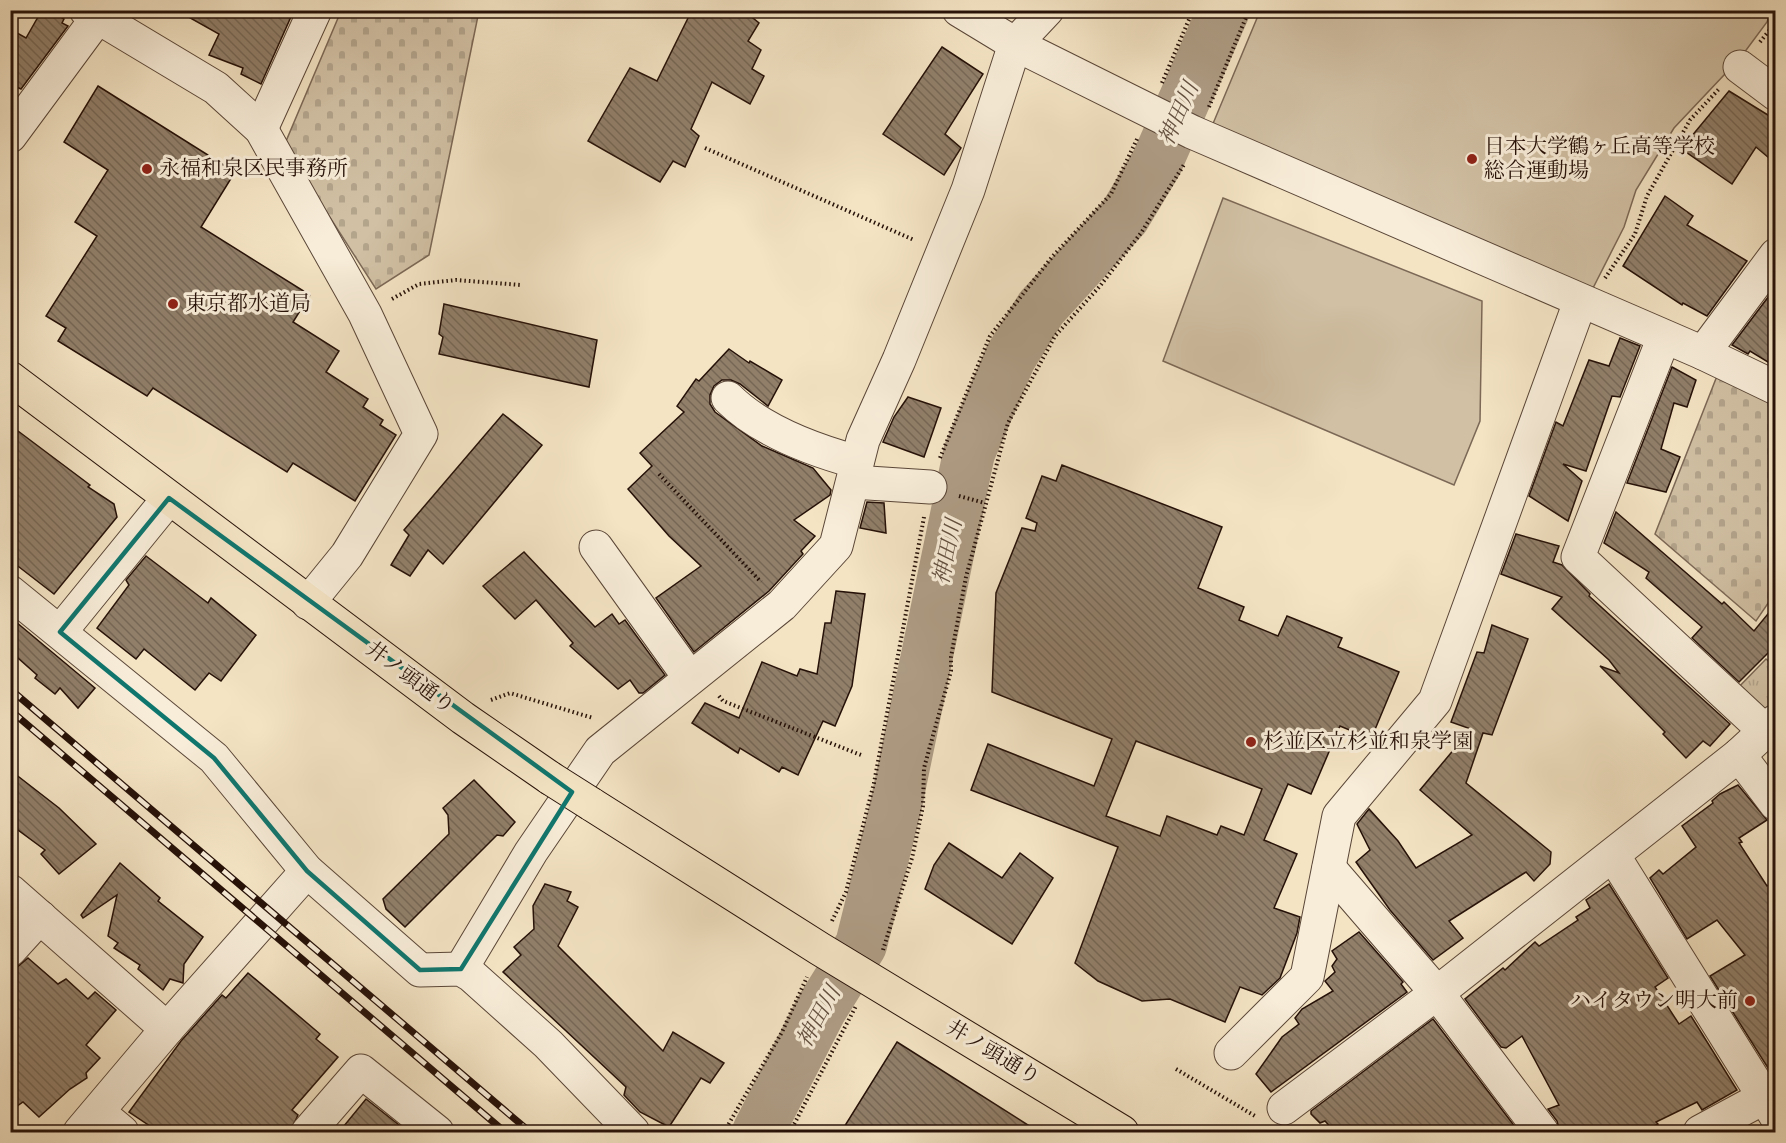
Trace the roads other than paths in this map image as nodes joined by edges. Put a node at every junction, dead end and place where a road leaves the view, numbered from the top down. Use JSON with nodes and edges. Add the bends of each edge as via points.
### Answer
{"nodes":[{"id":1,"x":315,"y":10,"type":"edge"},
{"id":2,"x":959,"y":10,"type":"edge"},
{"id":3,"x":1047,"y":10,"type":"edge"},
{"id":4,"x":96,"y":13,"type":"edge"},
{"id":5,"x":1015,"y":44,"type":"junction"},
{"id":6,"x":1740,"y":67,"type":"road end"},
{"id":7,"x":1776,"y":94,"type":"edge"},
{"id":8,"x":261,"y":129,"type":"junction"},
{"id":9,"x":10,"y":136,"type":"edge"},
{"id":10,"x":1776,"y":255,"type":"edge"},
{"id":11,"x":1585,"y":304,"type":"junction"},
{"id":12,"x":1664,"y":338,"type":"junction"},
{"id":13,"x":1703,"y":353,"type":"junction"},
{"id":14,"x":10,"y":378,"type":"edge"},
{"id":15,"x":1776,"y":388,"type":"edge"},
{"id":16,"x":728,"y":398,"type":"dead end"},
{"id":17,"x":855,"y":472,"type":"junction"},
{"id":18,"x":930,"y":487,"type":"road end"},
{"id":19,"x":169,"y":498,"type":"junction"},
{"id":20,"x":596,"y":547,"type":"dead end"},
{"id":21,"x":10,"y":592,"type":"edge"},
{"id":22,"x":308,"y":603,"type":"junction"},
{"id":23,"x":60,"y":632,"type":"junction"},
{"id":24,"x":696,"y":674,"type":"junction"},
{"id":25,"x":1770,"y":726,"type":"edge"},
{"id":26,"x":1739,"y":755,"type":"junction"},
{"id":27,"x":1776,"y":804,"type":"edge"},
{"id":28,"x":1613,"y":855,"type":"junction"},
{"id":29,"x":1329,"y":868,"type":"junction"},
{"id":30,"x":307,"y":871,"type":"junction"},
{"id":31,"x":10,"y":891,"type":"edge"},
{"id":32,"x":40,"y":917,"type":"junction"},
{"id":33,"x":10,"y":950,"type":"edge"},
{"id":34,"x":461,"y":969,"type":"junction"},
{"id":35,"x":1437,"y":993,"type":"junction"},
{"id":36,"x":166,"y":1029,"type":"junction"},
{"id":37,"x":1231,"y":1053,"type":"dead end"},
{"id":38,"x":1771,"y":1102,"type":"edge"},
{"id":39,"x":1270,"y":1112,"type":"road end"},
{"id":40,"x":100,"y":1126,"type":"edge"},
{"id":41,"x":308,"y":1132,"type":"edge"},
{"id":42,"x":437,"y":1132,"type":"edge"},
{"id":43,"x":633,"y":1132,"type":"edge"},
{"id":44,"x":1122,"y":1132,"type":"edge"},
{"id":45,"x":1542,"y":1132,"type":"edge"},
{"id":46,"x":1700,"y":1132,"type":"edge"}],
"edges":[{"from":1,"to":8,"type":"street"},
{"from":2,"to":5,"type":"street"},
{"from":3,"to":5,"type":"street"},
{"from":4,"to":8,"type":"street","via":[[216,88]]},
{"from":4,"to":9,"type":"street"},
{"from":5,"to":11,"type":"street","via":[[1196,134]]},
{"from":5,"to":17,"type":"street","via":[[968,190],[863,440]]},
{"from":6,"to":7,"type":"street"},
{"from":8,"to":22,"type":"street","via":[[365,314],[422,434],[347,555]]},
{"from":10,"to":13,"type":"street"},
{"from":11,"to":12,"type":"street"},
{"from":11,"to":29,"type":"street","via":[[1435,701],[1339,816]]},
{"from":12,"to":13,"type":"street"},
{"from":12,"to":25,"type":"street","via":[[1578,557]]},
{"from":13,"to":15,"type":"street"},
{"from":14,"to":19,"type":"main road","name":"井ノ頭通り"},
{"from":16,"to":17,"type":"street","via":[[745,415]]},
{"from":17,"to":18,"type":"street"},
{"from":17,"to":24,"type":"street","via":[[836,546],[782,605]]},
{"from":19,"to":22,"type":"main road","name":"井ノ頭通り"},
{"from":19,"to":23,"type":"street"},
{"from":20,"to":24,"type":"street"},
{"from":21,"to":23,"type":"street"},
{"from":22,"to":44,"type":"main road","name":"井ノ頭通り","bridge":true,"via":[[550,778]]},
{"from":23,"to":30,"type":"street","via":[[214,758]]},
{"from":24,"to":34,"type":"street","via":[[600,751],[531,852]]},
{"from":25,"to":26,"type":"street"},
{"from":26,"to":27,"type":"street"},
{"from":26,"to":28,"type":"street"},
{"from":28,"to":35,"type":"street"},
{"from":28,"to":38,"type":"street"},
{"from":29,"to":35,"type":"street"},
{"from":29,"to":37,"type":"street","via":[[1307,977]]},
{"from":30,"to":34,"type":"street","via":[[420,970]]},
{"from":30,"to":36,"type":"street"},
{"from":31,"to":32,"type":"street"},
{"from":32,"to":33,"type":"street"},
{"from":32,"to":36,"type":"street"},
{"from":34,"to":43,"type":"street","via":[[548,1044]]},
{"from":35,"to":39,"type":"street"},
{"from":35,"to":45,"type":"street"},
{"from":36,"to":40,"type":"street"},
{"from":38,"to":46,"type":"street"},
{"from":41,"to":42,"type":"street","via":[[361,1071]]}]}
